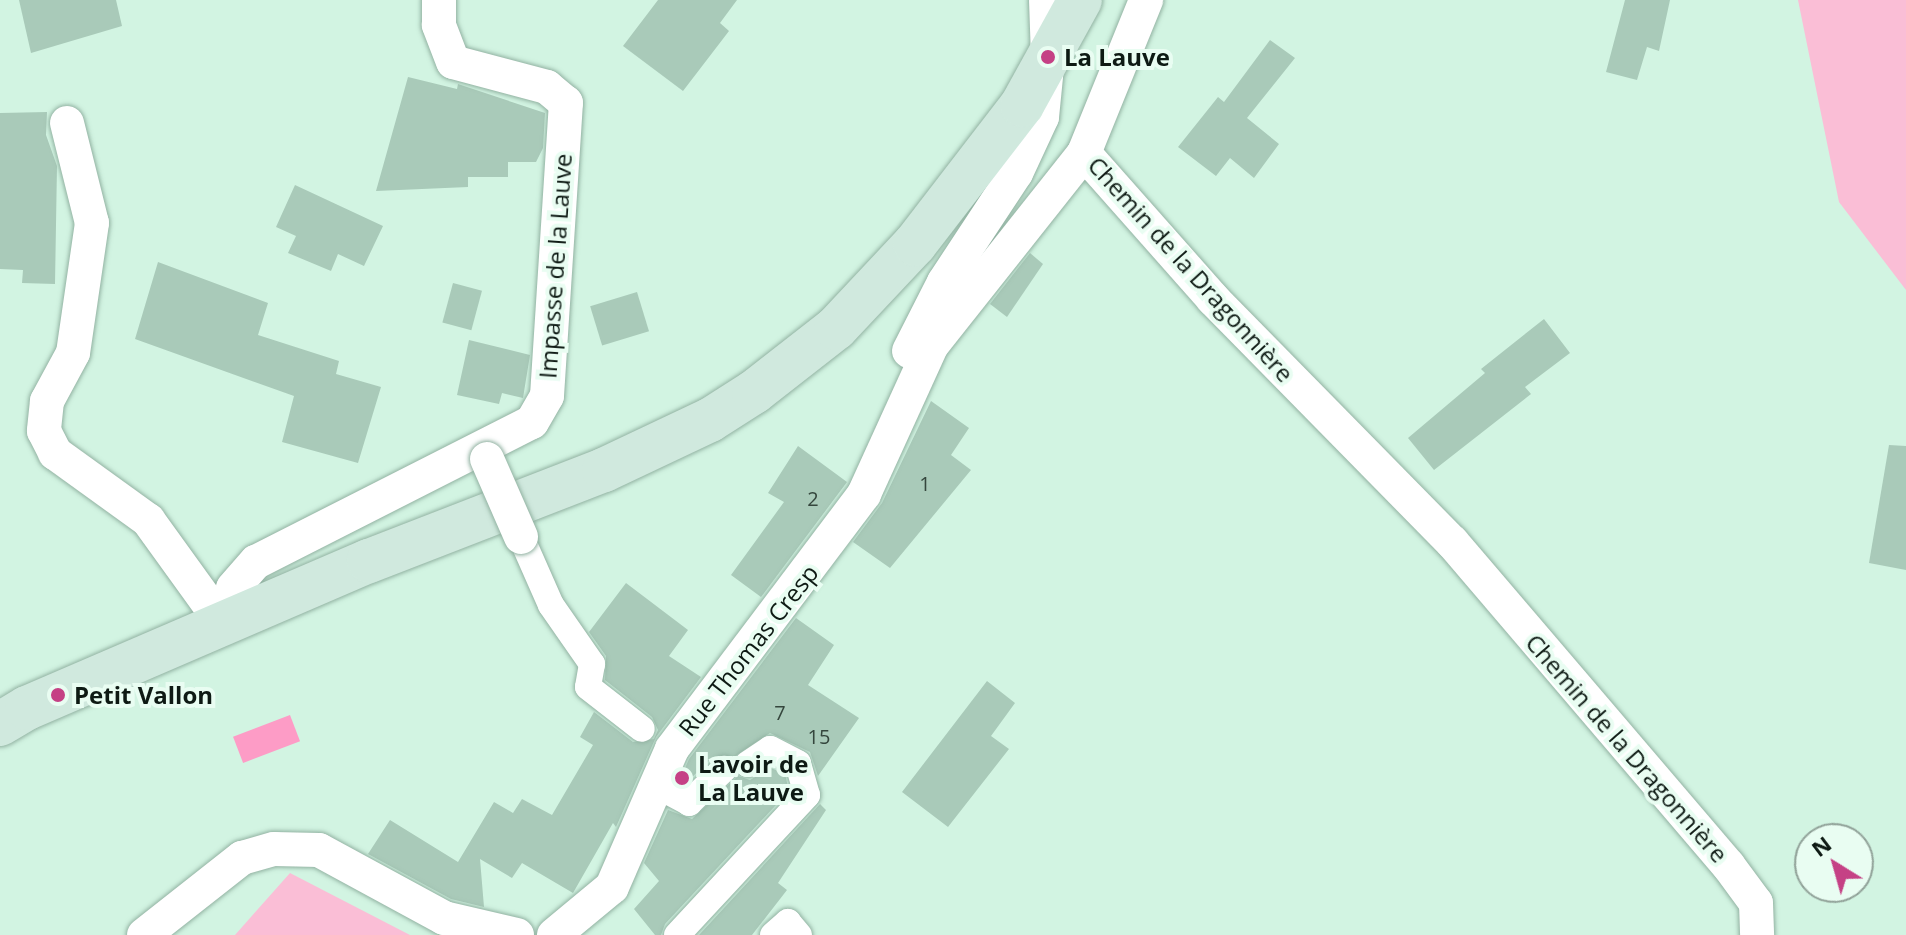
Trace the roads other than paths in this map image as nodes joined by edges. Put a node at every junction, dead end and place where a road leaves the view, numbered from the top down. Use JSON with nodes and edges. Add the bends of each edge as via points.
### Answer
{"nodes":[{"id":1,"x":439,"y":0,"type":"edge"},
{"id":2,"x":1046,"y":0,"type":"edge"},
{"id":3,"x":1080,"y":0,"type":"edge"},
{"id":4,"x":1146,"y":0,"type":"edge"},
{"id":5,"x":1048,"y":57,"type":"junction"},
{"id":6,"x":67,"y":123,"type":"dead end"},
{"id":7,"x":1084,"y":153,"type":"junction"},
{"id":8,"x":890,"y":440,"type":"junction"},
{"id":9,"x":487,"y":459,"type":"dead end"},
{"id":10,"x":521,"y":537,"type":"joint"},
{"id":11,"x":223,"y":624,"type":"junction"},
{"id":12,"x":0,"y":724,"type":"edge"},
{"id":13,"x":658,"y":740,"type":"junction"},
{"id":14,"x":654,"y":784,"type":"junction"},
{"id":15,"x":144,"y":935,"type":"edge"},
{"id":16,"x":517,"y":935,"type":"edge"},
{"id":17,"x":554,"y":935,"type":"edge"},
{"id":18,"x":677,"y":935,"type":"edge"},
{"id":19,"x":773,"y":935,"type":"edge"},
{"id":20,"x":799,"y":935,"type":"edge"},
{"id":21,"x":1757,"y":935,"type":"edge"}],
"edges":[{"from":1,"to":11,"type":"street","name":"Impasse de la Lauve","via":[[439,25],[453,62],[547,87],[566,103],[547,396],[532,422],[256,562],[233,588]]},
{"from":2,"to":5,"type":"street"},
{"from":3,"to":5,"type":"main road"},
{"from":4,"to":7,"type":"street"},
{"from":5,"to":8,"type":"street","via":[[1042,117],[1016,173],[944,282],[901,367]]},
{"from":5,"to":11,"type":"main road","via":[[1022,105],[871,295],[754,392],[710,420],[604,470]]},
{"from":6,"to":11,"type":"street","via":[[92,223],[73,353],[47,401],[44,431],[55,453],[148,520]]},
{"from":7,"to":8,"type":"street","name":"Chemin de la Dragonnière","via":[[932,345]]},
{"from":7,"to":21,"type":"street","name":"Chemin de la Dragonnière","via":[[1213,299],[1452,542],[1728,865],[1756,903]]},
{"from":8,"to":13,"type":"street","name":"Rue Thomas Cresp","via":[[847,520]]},
{"from":9,"to":10,"type":"street","bridge":true},
{"from":10,"to":13,"type":"street","via":[[551,605],[592,664],[588,687]]},
{"from":11,"to":12,"type":"main road"},
{"from":13,"to":14,"type":"street","name":"Rue Thomas Cresp"},
{"from":14,"to":17,"type":"street","name":"Rue Thomas Cresp","via":[[612,887]]},
{"from":14,"to":18,"type":"street","via":[[689,803],[770,749],[798,763],[807,795]]},
{"from":15,"to":16,"type":"street","via":[[242,858],[274,849],[319,850],[444,918]]},
{"from":19,"to":20,"type":"street","via":[[788,922]]}]}
